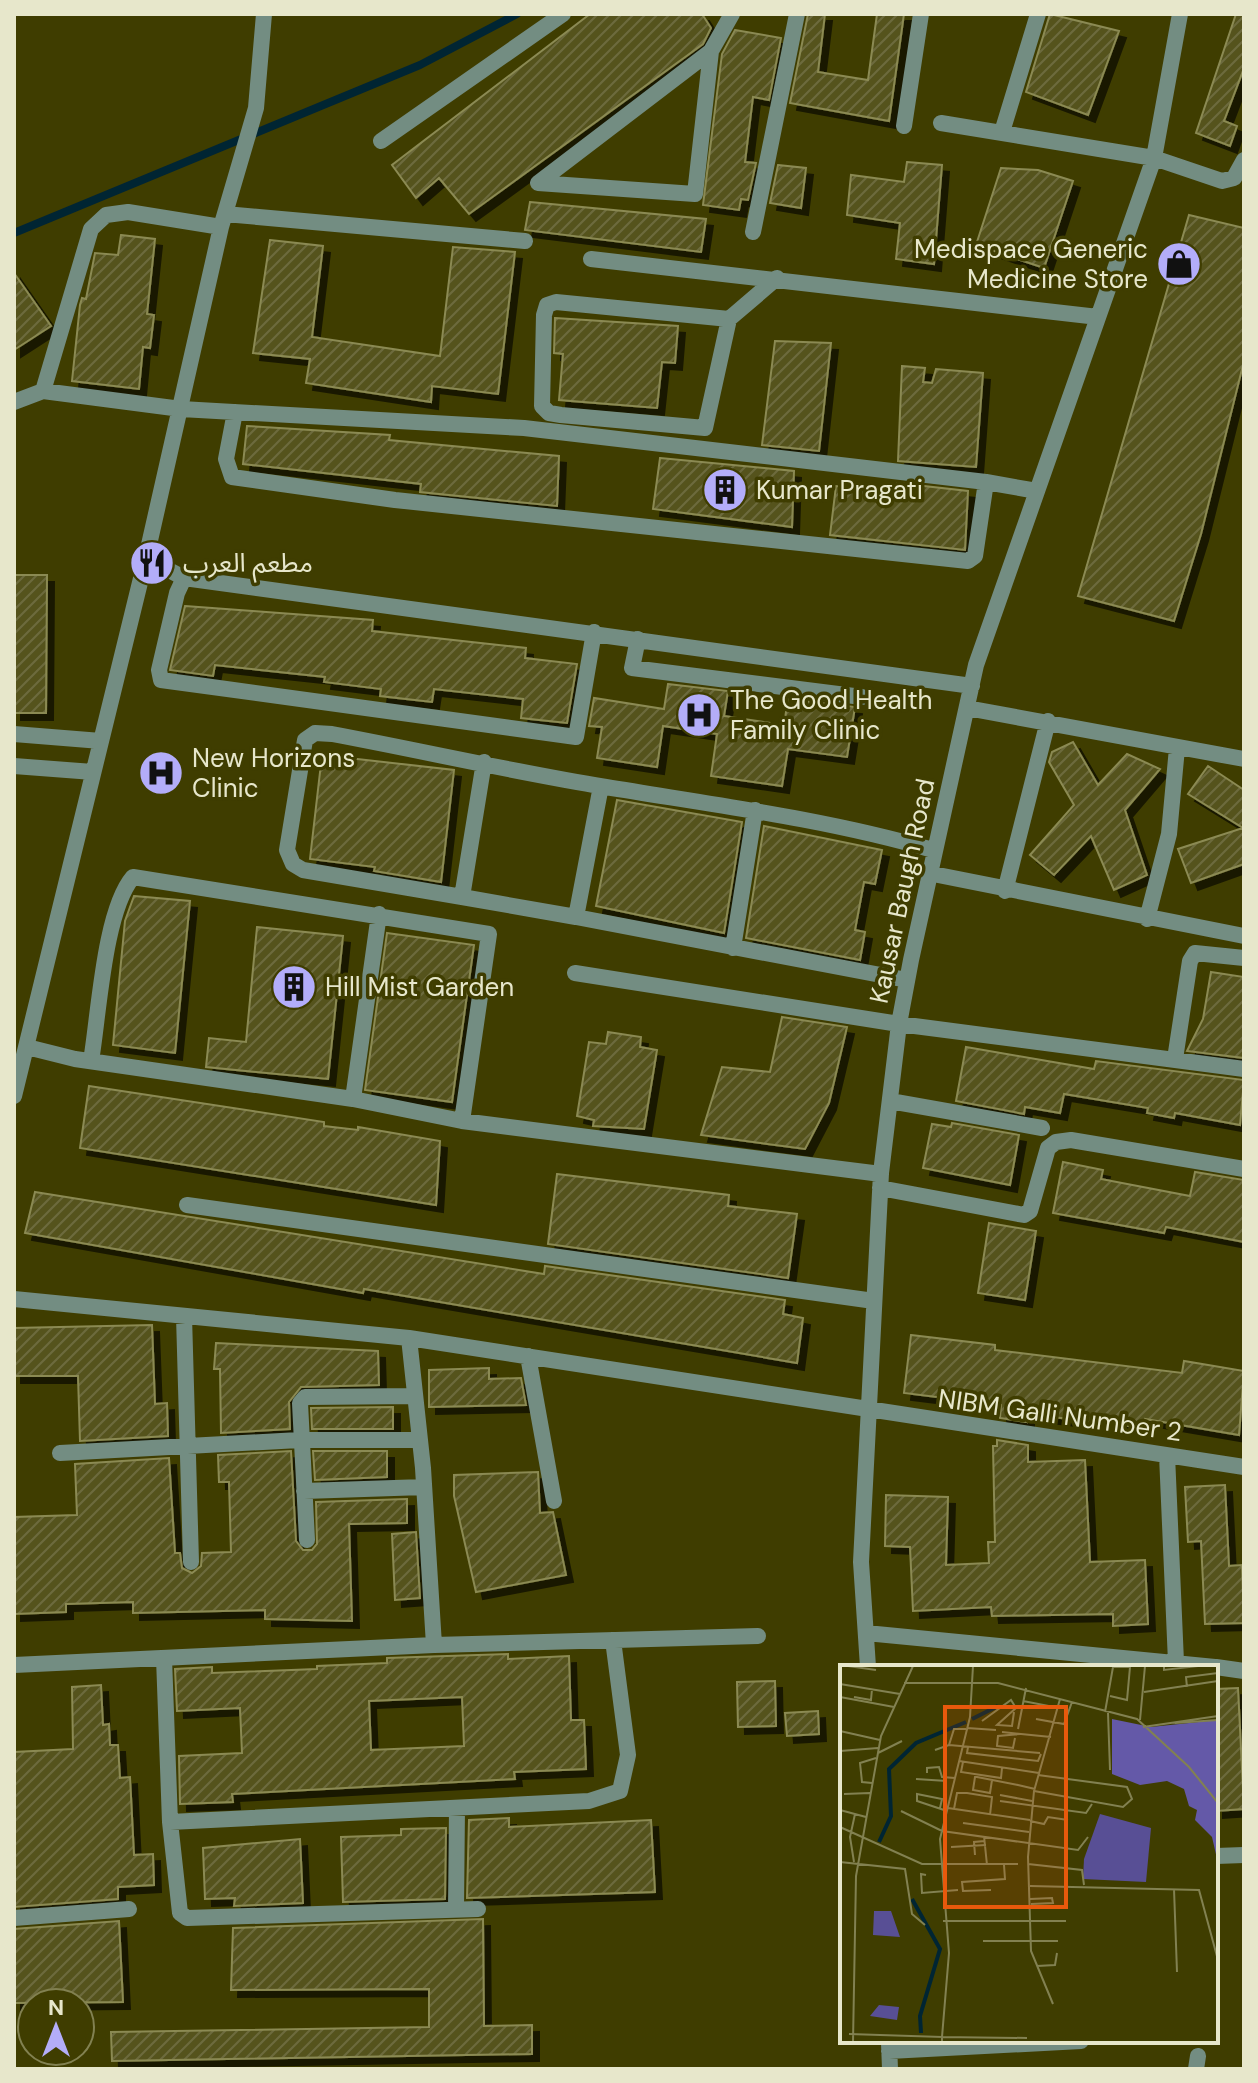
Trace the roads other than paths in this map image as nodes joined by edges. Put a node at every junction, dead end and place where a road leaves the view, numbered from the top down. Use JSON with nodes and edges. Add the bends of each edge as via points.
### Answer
{"nodes":[{"id":1,"x":264,"y":14,"type":"edge"},
{"id":2,"x":563,"y":14,"type":"edge"},
{"id":3,"x":732,"y":14,"type":"edge"},
{"id":4,"x":797,"y":14,"type":"edge"},
{"id":5,"x":921,"y":14,"type":"edge"},
{"id":6,"x":1038,"y":14,"type":"edge"},
{"id":7,"x":1180,"y":14,"type":"edge"},
{"id":8,"x":711,"y":51,"type":"junction"},
{"id":9,"x":941,"y":123,"type":"dead end"},
{"id":10,"x":904,"y":126,"type":"dead end"},
{"id":11,"x":1002,"y":132,"type":"junction"},
{"id":12,"x":381,"y":141,"type":"dead end"},
{"id":13,"x":1154,"y":158,"type":"junction"},
{"id":14,"x":1244,"y":160,"type":"edge"},
{"id":15,"x":223,"y":220,"type":"junction"},
{"id":16,"x":753,"y":232,"type":"dead end"},
{"id":17,"x":525,"y":241,"type":"dead end"},
{"id":18,"x":591,"y":259,"type":"dead end"},
{"id":19,"x":777,"y":278,"type":"junction"},
{"id":20,"x":1098,"y":317,"type":"junction"},
{"id":21,"x":729,"y":319,"type":"junction"},
{"id":22,"x":43,"y":391,"type":"junction"},
{"id":23,"x":14,"y":402,"type":"edge"},
{"id":24,"x":181,"y":409,"type":"junction"},
{"id":25,"x":235,"y":412,"type":"junction"},
{"id":26,"x":986,"y":482,"type":"junction"},
{"id":27,"x":1037,"y":491,"type":"junction"},
{"id":28,"x":146,"y":558,"type":"junction"},
{"id":29,"x":184,"y":578,"type":"junction"},
{"id":30,"x":594,"y":632,"type":"junction"},
{"id":31,"x":638,"y":639,"type":"junction"},
{"id":32,"x":765,"y":658,"type":"junction"},
{"id":33,"x":761,"y":684,"type":"junction"},
{"id":34,"x":972,"y":686,"type":"junction"},
{"id":35,"x":862,"y":697,"type":"dead end"},
{"id":36,"x":967,"y":708,"type":"junction"},
{"id":37,"x":1048,"y":721,"type":"junction"},
{"id":38,"x":14,"y":734,"type":"edge"},
{"id":39,"x":101,"y":741,"type":"junction"},
{"id":40,"x":1177,"y":748,"type":"junction"},
{"id":41,"x":1244,"y":759,"type":"edge"},
{"id":42,"x":484,"y":762,"type":"junction"},
{"id":43,"x":14,"y":766,"type":"edge"},
{"id":44,"x":93,"y":772,"type":"junction"},
{"id":45,"x":601,"y":786,"type":"junction"},
{"id":46,"x":755,"y":810,"type":"junction"},
{"id":47,"x":933,"y":850,"type":"junction"},
{"id":48,"x":928,"y":873,"type":"junction"},
{"id":49,"x":1005,"y":891,"type":"junction"},
{"id":50,"x":462,"y":897,"type":"junction"},
{"id":51,"x":379,"y":914,"type":"junction"},
{"id":52,"x":576,"y":917,"type":"junction"},
{"id":53,"x":1147,"y":919,"type":"junction"},
{"id":54,"x":1244,"y":936,"type":"edge"},
{"id":55,"x":733,"y":948,"type":"junction"},
{"id":56,"x":1244,"y":958,"type":"edge"},
{"id":57,"x":575,"y":973,"type":"dead end"},
{"id":58,"x":907,"y":980,"type":"junction"},
{"id":59,"x":899,"y":1024,"type":"junction"},
{"id":60,"x":27,"y":1047,"type":"junction"},
{"id":61,"x":1175,"y":1059,"type":"junction"},
{"id":62,"x":91,"y":1061,"type":"junction"},
{"id":63,"x":1244,"y":1069,"type":"edge"},
{"id":64,"x":16,"y":1078,"type":"edge"},
{"id":65,"x":14,"y":1096,"type":"edge"},
{"id":66,"x":353,"y":1099,"type":"junction"},
{"id":67,"x":890,"y":1101,"type":"junction"},
{"id":68,"x":462,"y":1121,"type":"junction"},
{"id":69,"x":1042,"y":1128,"type":"dead end"},
{"id":70,"x":1244,"y":1169,"type":"edge"},
{"id":71,"x":880,"y":1181,"type":"junction"},
{"id":72,"x":187,"y":1205,"type":"dead end"},
{"id":73,"x":14,"y":1299,"type":"edge"},
{"id":74,"x":874,"y":1301,"type":"junction"},
{"id":75,"x":184,"y":1316,"type":"junction"},
{"id":76,"x":409,"y":1338,"type":"junction"},
{"id":77,"x":528,"y":1356,"type":"junction"},
{"id":78,"x":415,"y":1396,"type":"junction"},
{"id":79,"x":868,"y":1411,"type":"junction"},
{"id":80,"x":299,"y":1440,"type":"junction"},
{"id":81,"x":420,"y":1440,"type":"junction"},
{"id":82,"x":187,"y":1446,"type":"junction"},
{"id":83,"x":60,"y":1453,"type":"dead end"},
{"id":84,"x":1167,"y":1455,"type":"junction"},
{"id":85,"x":1244,"y":1467,"type":"edge"},
{"id":86,"x":424,"y":1487,"type":"junction"},
{"id":87,"x":304,"y":1491,"type":"junction"},
{"id":88,"x":554,"y":1501,"type":"dead end"},
{"id":89,"x":307,"y":1540,"type":"dead end"},
{"id":90,"x":191,"y":1562,"type":"dead end"},
{"id":91,"x":866,"y":1633,"type":"junction"},
{"id":92,"x":758,"y":1636,"type":"dead end"},
{"id":93,"x":613,"y":1640,"type":"junction"},
{"id":94,"x":434,"y":1645,"type":"junction"},
{"id":95,"x":164,"y":1658,"type":"junction"},
{"id":96,"x":1176,"y":1662,"type":"junction"},
{"id":97,"x":14,"y":1665,"type":"edge"},
{"id":98,"x":868,"y":1665,"type":"edge"},
{"id":99,"x":1199,"y":1665,"type":"edge"},
{"id":100,"x":1218,"y":1667,"type":"edge"},
{"id":101,"x":1244,"y":1671,"type":"edge"},
{"id":102,"x":457,"y":1808,"type":"junction"},
{"id":103,"x":170,"y":1822,"type":"junction"},
{"id":104,"x":1244,"y":1855,"type":"edge"},
{"id":105,"x":1218,"y":1856,"type":"edge"},
{"id":106,"x":129,"y":1909,"type":"dead end"},
{"id":107,"x":456,"y":1909,"type":"junction"},
{"id":108,"x":478,"y":1909,"type":"dead end"},
{"id":109,"x":14,"y":1918,"type":"edge"},
{"id":110,"x":1004,"y":2043,"type":"edge"},
{"id":111,"x":889,"y":2046,"type":"edge"},
{"id":112,"x":890,"y":2069,"type":"edge"}],
"edges":[{"from":1,"to":15,"type":"street","via":[[256,108]]},
{"from":2,"to":12,"type":"street"},
{"from":3,"to":8,"type":"street"},
{"from":4,"to":16,"type":"street"},
{"from":5,"to":10,"type":"street"},
{"from":6,"to":11,"type":"street"},
{"from":7,"to":13,"type":"street","name":"Kausar Baugh Road"},
{"from":8,"to":8,"type":"street","via":[[687,69],[538,183],[695,194]]},
{"from":9,"to":11,"type":"street"},
{"from":11,"to":13,"type":"street"},
{"from":13,"to":14,"type":"street","via":[[1222,181],[1234,178]]},
{"from":13,"to":20,"type":"street","name":"Kausar Baugh Road"},
{"from":15,"to":17,"type":"street"},
{"from":15,"to":22,"type":"street","via":[[128,212],[106,215],[91,229]]},
{"from":15,"to":24,"type":"street"},
{"from":18,"to":19,"type":"street"},
{"from":19,"to":20,"type":"street"},
{"from":19,"to":21,"type":"street"},
{"from":20,"to":27,"type":"street","name":"Kausar Baugh Road"},
{"from":21,"to":21,"type":"street","via":[[705,428],[561,415],[542,406],[547,305]]},
{"from":22,"to":23,"type":"street"},
{"from":22,"to":24,"type":"street"},
{"from":24,"to":25,"type":"street"},
{"from":24,"to":28,"type":"street"},
{"from":25,"to":26,"type":"street","via":[[524,428]]},
{"from":25,"to":26,"type":"street","via":[[226,459],[232,477],[395,500],[968,561],[975,556]]},
{"from":26,"to":27,"type":"street"},
{"from":27,"to":34,"type":"street","name":"Kausar Baugh Road"},
{"from":28,"to":29,"type":"street"},
{"from":28,"to":39,"type":"street"},
{"from":29,"to":30,"type":"street"},
{"from":29,"to":30,"type":"street","via":[[159,670],[161,680],[576,737]]},
{"from":30,"to":31,"type":"street"},
{"from":31,"to":32,"type":"street"},
{"from":31,"to":33,"type":"street","via":[[632,668]]},
{"from":32,"to":33,"type":"street"},
{"from":32,"to":34,"type":"street"},
{"from":33,"to":35,"type":"street"},
{"from":34,"to":36,"type":"street","name":"Kausar Baugh Road"},
{"from":36,"to":37,"type":"street"},
{"from":36,"to":47,"type":"street","name":"Kausar Baugh Road"},
{"from":37,"to":40,"type":"street"},
{"from":37,"to":49,"type":"street"},
{"from":38,"to":39,"type":"street"},
{"from":39,"to":44,"type":"street"},
{"from":40,"to":41,"type":"street"},
{"from":40,"to":53,"type":"street","via":[[1169,834]]},
{"from":42,"to":45,"type":"street"},
{"from":42,"to":50,"type":"street"},
{"from":42,"to":50,"type":"street","via":[[315,733],[305,740],[287,850],[293,864],[303,870]]},
{"from":43,"to":44,"type":"street"},
{"from":44,"to":60,"type":"street"},
{"from":45,"to":46,"type":"street"},
{"from":45,"to":52,"type":"street"},
{"from":46,"to":47,"type":"street"},
{"from":46,"to":55,"type":"street"},
{"from":47,"to":48,"type":"street","name":"Kausar Baugh Road"},
{"from":48,"to":49,"type":"street"},
{"from":48,"to":58,"type":"street","name":"Kausar Baugh Road"},
{"from":49,"to":53,"type":"street"},
{"from":50,"to":52,"type":"street"},
{"from":51,"to":62,"type":"street","via":[[133,877],[122,890],[114,915]]},
{"from":51,"to":66,"type":"street"},
{"from":51,"to":68,"type":"street","via":[[489,934]]},
{"from":52,"to":55,"type":"street"},
{"from":53,"to":54,"type":"street"},
{"from":55,"to":58,"type":"street"},
{"from":56,"to":61,"type":"street","via":[[1195,953]]},
{"from":57,"to":59,"type":"street"},
{"from":58,"to":59,"type":"street","name":"Kausar Baugh Road"},
{"from":59,"to":61,"type":"street"},
{"from":59,"to":67,"type":"street","name":"Kausar Baugh Road"},
{"from":60,"to":62,"type":"street"},
{"from":60,"to":64,"type":"street"},
{"from":61,"to":63,"type":"street"},
{"from":62,"to":66,"type":"street"},
{"from":64,"to":65,"type":"street"},
{"from":66,"to":68,"type":"street"},
{"from":67,"to":69,"type":"street"},
{"from":67,"to":71,"type":"street","name":"Kausar Baugh Road"},
{"from":68,"to":71,"type":"street"},
{"from":70,"to":71,"type":"street","via":[[1071,1140],[1056,1142],[1048,1148],[1030,1211],[1024,1215]]},
{"from":71,"to":74,"type":"street","name":"Kausar Baugh Road"},
{"from":72,"to":74,"type":"street"},
{"from":73,"to":75,"type":"street","name":"NIBM Galli Number 2"},
{"from":74,"to":79,"type":"street","name":"Kausar Baugh Road"},
{"from":75,"to":76,"type":"street","name":"NIBM Galli Number 2"},
{"from":75,"to":82,"type":"street"},
{"from":76,"to":77,"type":"street","name":"NIBM Galli Number 2"},
{"from":76,"to":78,"type":"street"},
{"from":77,"to":79,"type":"street","name":"NIBM Galli Number 2"},
{"from":77,"to":88,"type":"street"},
{"from":78,"to":80,"type":"street","via":[[305,1397],[298,1414]]},
{"from":78,"to":81,"type":"street"},
{"from":79,"to":84,"type":"street","name":"NIBM Galli Number 2"},
{"from":79,"to":91,"type":"street","name":"Kausar Baugh Road","via":[[861,1562]]},
{"from":80,"to":81,"type":"street"},
{"from":80,"to":82,"type":"street"},
{"from":80,"to":87,"type":"street"},
{"from":81,"to":86,"type":"street"},
{"from":82,"to":83,"type":"street"},
{"from":82,"to":90,"type":"street"},
{"from":84,"to":85,"type":"street","name":"NIBM Galli Number 2"},
{"from":84,"to":96,"type":"street"},
{"from":86,"to":87,"type":"street"},
{"from":86,"to":94,"type":"street"},
{"from":87,"to":89,"type":"street"},
{"from":91,"to":96,"type":"street"},
{"from":91,"to":98,"type":"street","name":"Kausar Baugh Road"},
{"from":92,"to":93,"type":"street"},
{"from":93,"to":94,"type":"street"},
{"from":93,"to":102,"type":"street","via":[[628,1755],[620,1791],[589,1801]]},
{"from":94,"to":95,"type":"street"},
{"from":95,"to":97,"type":"street"},
{"from":95,"to":103,"type":"street"},
{"from":96,"to":99,"type":"street"},
{"from":100,"to":101,"type":"street"},
{"from":102,"to":103,"type":"street"},
{"from":102,"to":107,"type":"street"},
{"from":103,"to":107,"type":"street","via":[[180,1913],[187,1918]]},
{"from":104,"to":105,"type":"street"},
{"from":106,"to":109,"type":"street"},
{"from":107,"to":108,"type":"street"},
{"from":110,"to":111,"type":"street"},
{"from":111,"to":112,"type":"street"}]}
